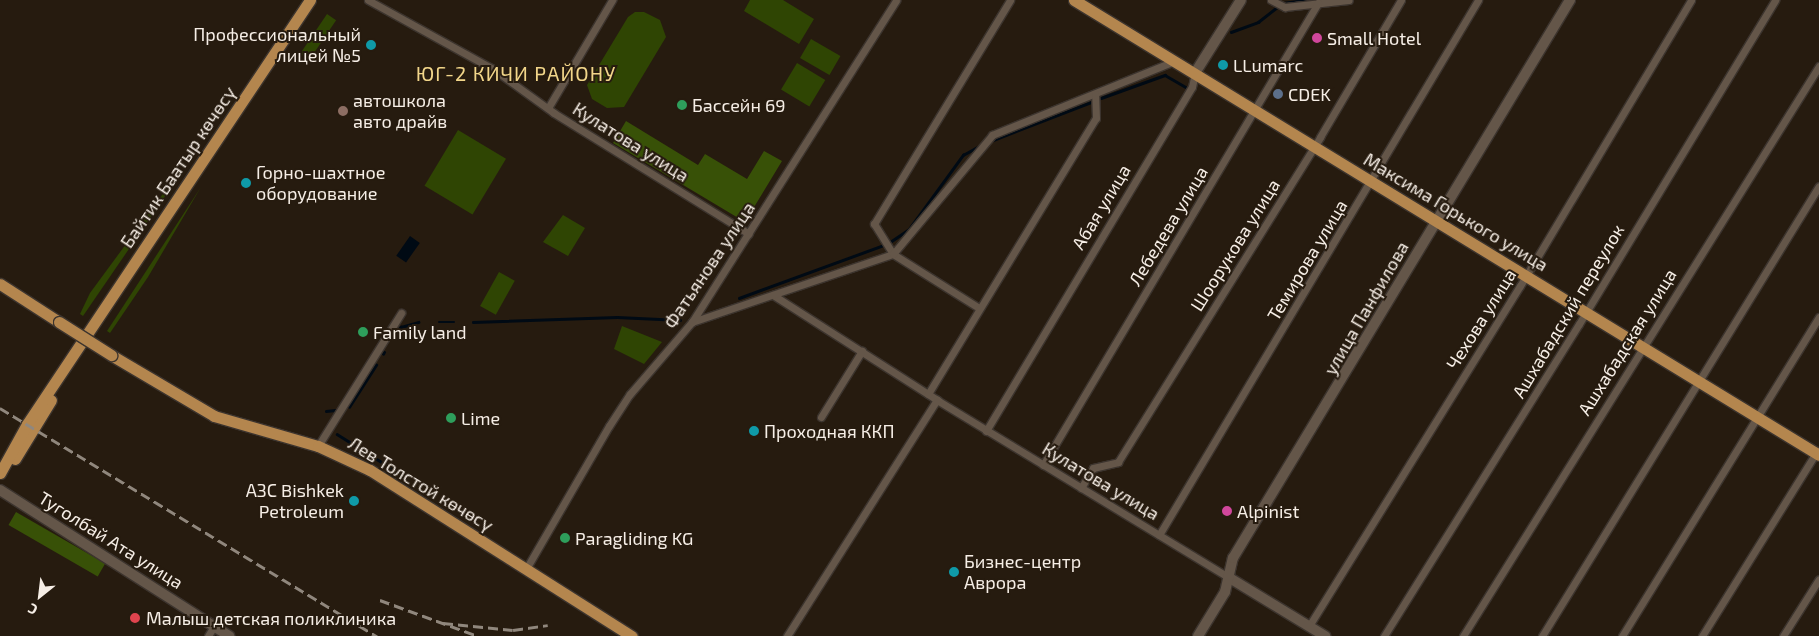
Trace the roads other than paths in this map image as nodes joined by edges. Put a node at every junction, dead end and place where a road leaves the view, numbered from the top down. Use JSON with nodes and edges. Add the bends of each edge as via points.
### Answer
{"nodes":[{"id":1,"x":310,"y":0,"type":"edge"},
{"id":2,"x":368,"y":0,"type":"edge"},
{"id":3,"x":612,"y":0,"type":"edge"},
{"id":4,"x":896,"y":0,"type":"edge"},
{"id":5,"x":1010,"y":0,"type":"edge"},
{"id":6,"x":1074,"y":0,"type":"edge"},
{"id":7,"x":1243,"y":0,"type":"edge"},
{"id":8,"x":1271,"y":0,"type":"edge"},
{"id":9,"x":1349,"y":0,"type":"edge"},
{"id":10,"x":1401,"y":0,"type":"edge"},
{"id":11,"x":1478,"y":0,"type":"edge"},
{"id":12,"x":1570,"y":0,"type":"edge"},
{"id":13,"x":1691,"y":0,"type":"edge"},
{"id":14,"x":1775,"y":0,"type":"edge"},
{"id":15,"x":1318,"y":3,"type":"junction"},
{"id":16,"x":1174,"y":61,"type":"junction"},
{"id":17,"x":1819,"y":66,"type":"edge"},
{"id":18,"x":1195,"y":73,"type":"junction"},
{"id":19,"x":1095,"y":94,"type":"junction"},
{"id":20,"x":548,"y":108,"type":"junction"},
{"id":21,"x":1255,"y":110,"type":"junction"},
{"id":22,"x":1314,"y":146,"type":"junction"},
{"id":23,"x":1372,"y":181,"type":"junction"},
{"id":24,"x":1819,"y":186,"type":"edge"},
{"id":25,"x":1437,"y":220,"type":"junction"},
{"id":26,"x":749,"y":234,"type":"junction"},
{"id":27,"x":893,"y":254,"type":"junction"},
{"id":28,"x":1526,"y":275,"type":"junction"},
{"id":29,"x":0,"y":284,"type":"edge"},
{"id":30,"x":773,"y":295,"type":"junction"},
{"id":31,"x":980,"y":308,"type":"junction"},
{"id":32,"x":1586,"y":311,"type":"junction"},
{"id":33,"x":401,"y":313,"type":"dead end"},
{"id":34,"x":1819,"y":317,"type":"edge"},
{"id":35,"x":692,"y":322,"type":"junction"},
{"id":36,"x":1641,"y":346,"type":"junction"},
{"id":37,"x":862,"y":352,"type":"junction"},
{"id":38,"x":75,"y":353,"type":"junction"},
{"id":39,"x":1699,"y":381,"type":"junction"},
{"id":40,"x":928,"y":394,"type":"junction"},
{"id":41,"x":937,"y":400,"type":"junction"},
{"id":42,"x":821,"y":417,"type":"dead end"},
{"id":43,"x":1758,"y":417,"type":"junction"},
{"id":44,"x":986,"y":431,"type":"junction"},
{"id":45,"x":318,"y":446,"type":"junction"},
{"id":46,"x":1818,"y":452,"type":"edge"},
{"id":47,"x":1043,"y":465,"type":"junction"},
{"id":48,"x":0,"y":473,"type":"edge"},
{"id":49,"x":0,"y":481,"type":"edge"},
{"id":50,"x":1081,"y":488,"type":"junction"},
{"id":51,"x":0,"y":490,"type":"edge"},
{"id":52,"x":1159,"y":535,"type":"junction"},
{"id":53,"x":526,"y":569,"type":"junction"},
{"id":54,"x":1228,"y":577,"type":"junction"},
{"id":55,"x":1819,"y":579,"type":"edge"},
{"id":56,"x":214,"y":626,"type":"junction"},
{"id":57,"x":1309,"y":626,"type":"junction"},
{"id":58,"x":208,"y":636,"type":"edge"},
{"id":59,"x":229,"y":636,"type":"edge"},
{"id":60,"x":632,"y":636,"type":"edge"},
{"id":61,"x":788,"y":636,"type":"edge"},
{"id":62,"x":1198,"y":636,"type":"edge"},
{"id":63,"x":1325,"y":636,"type":"edge"},
{"id":64,"x":1384,"y":636,"type":"edge"},
{"id":65,"x":1463,"y":636,"type":"edge"},
{"id":66,"x":1542,"y":636,"type":"edge"},
{"id":67,"x":1622,"y":636,"type":"edge"},
{"id":68,"x":1702,"y":636,"type":"edge"},
{"id":69,"x":1783,"y":636,"type":"edge"}],
"edges":[{"from":1,"to":38,"type":"main road","name":"Байтик Баатыр көчөсү"},
{"from":2,"to":20,"type":"street","name":"Кулатова улица","via":[[493,69]]},
{"from":3,"to":20,"type":"street"},
{"from":4,"to":26,"type":"street","name":"Фатьянова улица"},
{"from":5,"to":27,"type":"street","via":[[874,224]]},
{"from":6,"to":16,"type":"main road","name":"Максима Горького улица"},
{"from":7,"to":18,"type":"street","name":"Абая улица"},
{"from":8,"to":15,"type":"street","via":[[1286,7]]},
{"from":9,"to":15,"type":"street"},
{"from":10,"to":22,"type":"street","name":"Шоорукова улица"},
{"from":11,"to":23,"type":"street","name":"Темирова улица"},
{"from":12,"to":25,"type":"street","name":"улица Панфилова"},
{"from":13,"to":28,"type":"street","name":"Чехова улица"},
{"from":14,"to":32,"type":"street","name":"Ашхабадский переулок"},
{"from":15,"to":21,"type":"street","name":"Лебедева улица"},
{"from":16,"to":18,"type":"main road","name":"Максима Горького улица"},
{"from":16,"to":19,"type":"street"},
{"from":17,"to":36,"type":"street","name":"Ашхабадская улица"},
{"from":18,"to":21,"type":"main road","name":"Максима Горького улица"},
{"from":18,"to":44,"type":"street","name":"Абая улица","via":[[1190,90]]},
{"from":19,"to":27,"type":"street","via":[[992,135]]},
{"from":19,"to":31,"type":"street","via":[[1096,118]]},
{"from":20,"to":26,"type":"street","name":"Кулатова улица"},
{"from":21,"to":22,"type":"main road","name":"Максима Горького улица"},
{"from":21,"to":47,"type":"street","name":"Лебедева улица"},
{"from":22,"to":23,"type":"main road","name":"Максима Горького улица"},
{"from":22,"to":50,"type":"street","name":"Шоорукова улица","via":[[1118,462],[1093,468]]},
{"from":23,"to":25,"type":"main road","name":"Максима Горького улица"},
{"from":23,"to":52,"type":"street","name":"Темирова улица"},
{"from":24,"to":39,"type":"street"},
{"from":25,"to":28,"type":"main road","name":"Максима Горького улица"},
{"from":25,"to":54,"type":"street","name":"улица Панфилова","via":[[1233,558]]},
{"from":26,"to":35,"type":"street","name":"Фатьянова улица"},
{"from":27,"to":30,"type":"street"},
{"from":27,"to":31,"type":"street"},
{"from":28,"to":32,"type":"main road","name":"Максима Горького улица"},
{"from":28,"to":57,"type":"street","name":"Чехова улица"},
{"from":29,"to":45,"type":"main road","name":"Лев Толстой көчөсү","bridge":true,"via":[[207,413]]},
{"from":30,"to":35,"type":"street"},
{"from":30,"to":37,"type":"street","name":"Кулатова улица"},
{"from":31,"to":40,"type":"street"},
{"from":32,"to":36,"type":"main road","name":"Максима Горького улица"},
{"from":32,"to":64,"type":"street","name":"Ашхабадский переулок"},
{"from":33,"to":45,"type":"street"},
{"from":34,"to":43,"type":"street"},
{"from":35,"to":53,"type":"street","name":"Фатьянова улица","via":[[630,394]]},
{"from":36,"to":39,"type":"main road","name":"Максима Горького улица"},
{"from":36,"to":65,"type":"street","name":"Ашхабадская улица"},
{"from":37,"to":40,"type":"street","name":"Кулатова улица"},
{"from":37,"to":42,"type":"street"},
{"from":38,"to":48,"type":"main road","name":"Байтик Баатыр көчөсү","via":[[27,424]]},
{"from":38,"to":49,"type":"main road","name":"Байтик Баатыр көчөсү","via":[[36,429]]},
{"from":39,"to":43,"type":"main road","name":"Максима Горького улица"},
{"from":39,"to":66,"type":"street"},
{"from":40,"to":41,"type":"street","name":"Кулатова улица"},
{"from":41,"to":44,"type":"street","name":"Кулатова улица"},
{"from":41,"to":61,"type":"street"},
{"from":43,"to":46,"type":"main road","name":"Максима Горького улица"},
{"from":43,"to":67,"type":"street"},
{"from":44,"to":47,"type":"street","name":"Кулатова улица"},
{"from":45,"to":53,"type":"main road","name":"Лев Толстой көчөсү","via":[[370,470]]},
{"from":46,"to":68,"type":"street"},
{"from":47,"to":50,"type":"street","name":"Кулатова улица"},
{"from":50,"to":52,"type":"street","name":"Кулатова улица"},
{"from":51,"to":56,"type":"street","name":"Туголбай Ата улица"},
{"from":52,"to":54,"type":"street","name":"Кулатова улица"},
{"from":53,"to":60,"type":"main road","name":"Лев Толстой көчөсү"},
{"from":54,"to":57,"type":"street","name":"Кулатова улица"},
{"from":54,"to":62,"type":"street","name":"улица Панфилова","via":[[1225,592]]},
{"from":55,"to":69,"type":"street"},
{"from":56,"to":58,"type":"street"},
{"from":56,"to":59,"type":"street","name":"Туголбай Ата улица"},
{"from":57,"to":63,"type":"street","name":"Кулатова улица"}]}
